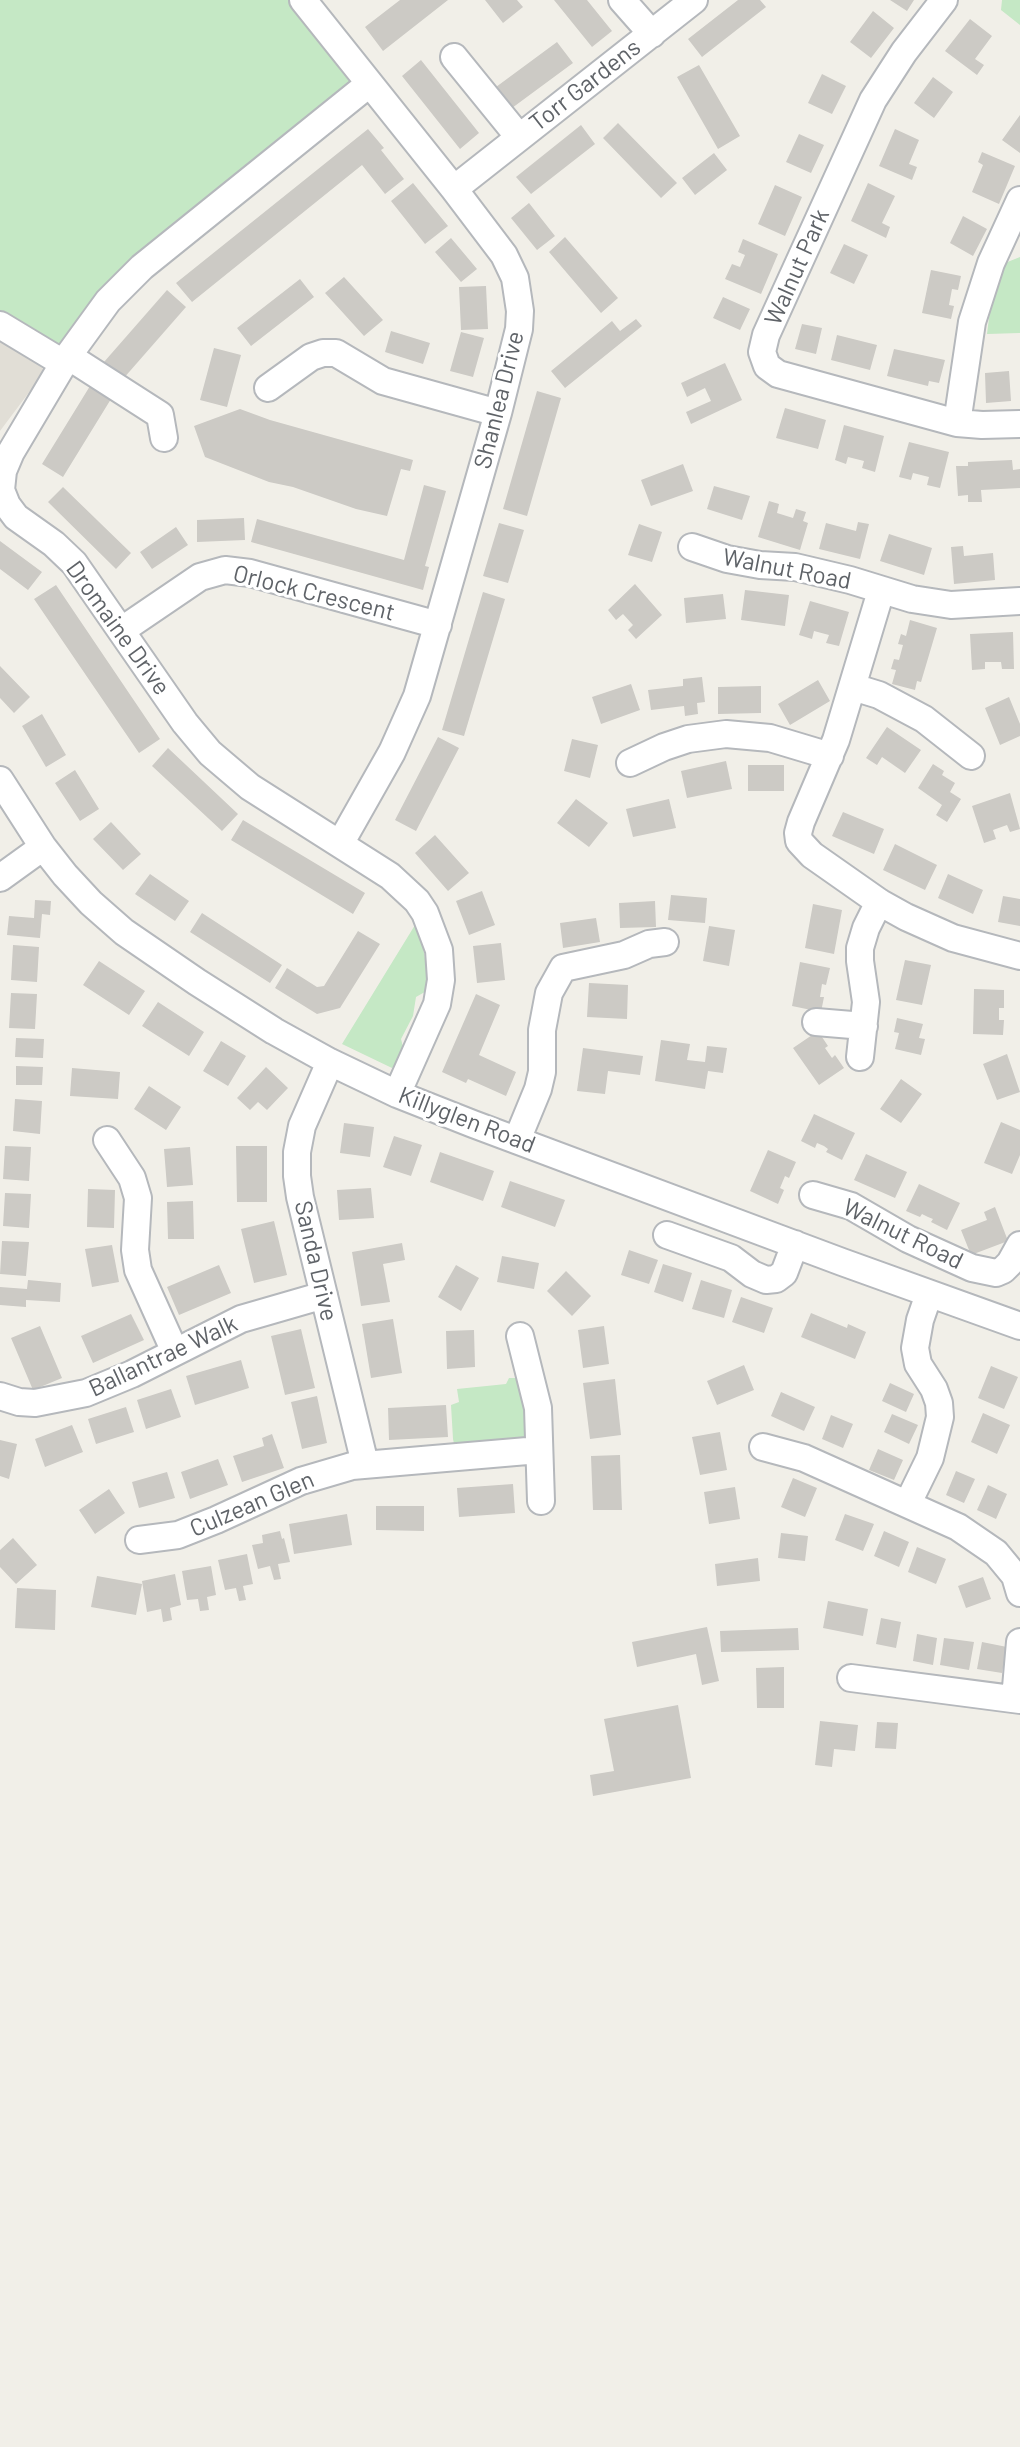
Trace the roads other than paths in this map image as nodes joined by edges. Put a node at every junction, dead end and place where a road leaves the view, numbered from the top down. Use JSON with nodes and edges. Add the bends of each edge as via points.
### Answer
{"nodes":[{"id":1,"x":303,"y":0,"type":"edge"},
{"id":2,"x":622,"y":0,"type":"edge"},
{"id":3,"x":694,"y":0,"type":"edge"},
{"id":4,"x":944,"y":0,"type":"edge"},
{"id":5,"x":652,"y":34,"type":"junction"},
{"id":6,"x":454,"y":57,"type":"dead end"},
{"id":7,"x":369,"y":84,"type":"junction"},
{"id":8,"x":519,"y":137,"type":"junction"},
{"id":9,"x":454,"y":188,"type":"junction"},
{"id":10,"x":1020,"y":200,"type":"edge"},
{"id":11,"x":0,"y":325,"type":"edge"},
{"id":12,"x":66,"y":359,"type":"junction"},
{"id":13,"x":268,"y":387,"type":"dead end"},
{"id":14,"x":498,"y":414,"type":"junction"},
{"id":15,"x":957,"y":423,"type":"junction"},
{"id":16,"x":1020,"y":425,"type":"edge"},
{"id":17,"x":164,"y":438,"type":"dead end"},
{"id":18,"x":692,"y":547,"type":"dead end"},
{"id":19,"x":881,"y":591,"type":"junction"},
{"id":20,"x":1020,"y":601,"type":"edge"},
{"id":21,"x":438,"y":625,"type":"junction"},
{"id":22,"x":122,"y":629,"type":"junction"},
{"id":23,"x":853,"y":687,"type":"junction"},
{"id":24,"x":830,"y":756,"type":"junction"},
{"id":25,"x":971,"y":756,"type":"dead end"},
{"id":26,"x":630,"y":763,"type":"dead end"},
{"id":27,"x":0,"y":780,"type":"edge"},
{"id":28,"x":340,"y":845,"type":"junction"},
{"id":29,"x":43,"y":847,"type":"junction"},
{"id":30,"x":0,"y":878,"type":"edge"},
{"id":31,"x":879,"y":902,"type":"junction"},
{"id":32,"x":665,"y":942,"type":"dead end"},
{"id":33,"x":1020,"y":956,"type":"edge"},
{"id":34,"x":816,"y":1022,"type":"dead end"},
{"id":35,"x":864,"y":1026,"type":"junction"},
{"id":36,"x":860,"y":1057,"type":"dead end"},
{"id":37,"x":330,"y":1062,"type":"junction"},
{"id":38,"x":397,"y":1094,"type":"junction"},
{"id":39,"x":107,"y":1140,"type":"dead end"},
{"id":40,"x":517,"y":1140,"type":"junction"},
{"id":41,"x":813,"y":1195,"type":"dead end"},
{"id":42,"x":667,"y":1235,"type":"dead end"},
{"id":43,"x":795,"y":1244,"type":"junction"},
{"id":44,"x":1020,"y":1245,"type":"edge"},
{"id":45,"x":929,"y":1294,"type":"junction"},
{"id":46,"x":324,"y":1295,"type":"junction"},
{"id":47,"x":1020,"y":1326,"type":"edge"},
{"id":48,"x":520,"y":1336,"type":"dead end"},
{"id":49,"x":175,"y":1352,"type":"junction"},
{"id":50,"x":0,"y":1396,"type":"edge"},
{"id":51,"x":763,"y":1447,"type":"dead end"},
{"id":52,"x":539,"y":1450,"type":"junction"},
{"id":53,"x":365,"y":1464,"type":"junction"},
{"id":54,"x":541,"y":1501,"type":"dead end"},
{"id":55,"x":908,"y":1503,"type":"junction"},
{"id":56,"x":139,"y":1540,"type":"dead end"},
{"id":57,"x":1018,"y":1582,"type":"edge"},
{"id":58,"x":1020,"y":1642,"type":"edge"},
{"id":59,"x":851,"y":1678,"type":"dead end"},
{"id":60,"x":1017,"y":1700,"type":"edge"}],
"edges":[{"from":1,"to":7,"type":"street","name":"Shanlea Drive"},
{"from":2,"to":5,"type":"street","name":"Torr Gardens"},
{"from":3,"to":5,"type":"street","name":"Torr Gardens"},
{"from":4,"to":15,"type":"street","name":"Walnut Park","via":[[873,100],[762,352],[767,366],[778,374]]},
{"from":5,"to":8,"type":"street","name":"Torr Gardens"},
{"from":6,"to":8,"type":"street","name":"Torr Gardens"},
{"from":7,"to":9,"type":"street","name":"Shanlea Drive"},
{"from":7,"to":12,"type":"street","name":"Dromaine Drive","via":[[142,267],[108,301]]},
{"from":8,"to":9,"type":"street","name":"Torr Gardens"},
{"from":9,"to":14,"type":"street","name":"Shanlea Drive","via":[[504,255],[518,291],[519,329]]},
{"from":10,"to":15,"type":"street","via":[[991,263],[972,322]]},
{"from":11,"to":12,"type":"street"},
{"from":12,"to":17,"type":"street","via":[[160,415]]},
{"from":12,"to":22,"type":"street","name":"Dromaine Drive","via":[[11,452],[1,490],[16,517],[74,563]]},
{"from":13,"to":14,"type":"street","via":[[312,357],[337,353],[383,381]]},
{"from":14,"to":21,"type":"street","name":"Shanlea Drive"},
{"from":15,"to":16,"type":"street","name":"Walnut Park"},
{"from":18,"to":19,"type":"street","name":"Walnut Road","via":[[727,559],[795,567]]},
{"from":19,"to":20,"type":"street","name":"Walnut Road","via":[[951,605]]},
{"from":19,"to":23,"type":"street","name":"Walnut Road"},
{"from":21,"to":22,"type":"street","name":"Orlock Crescent","via":[[225,570],[200,577]]},
{"from":21,"to":28,"type":"street","name":"Shanlea Drive","via":[[405,725]]},
{"from":22,"to":28,"type":"street","name":"Dromaine Drive","via":[[210,753],[250,788]]},
{"from":23,"to":24,"type":"street","name":"Walnut Road"},
{"from":23,"to":25,"type":"street","via":[[924,719]]},
{"from":24,"to":26,"type":"street","via":[[770,738],[726,734],[688,739]]},
{"from":24,"to":31,"type":"street","name":"Walnut Road","via":[[797,833],[799,841]]},
{"from":27,"to":29,"type":"street","name":"Killyglen Road"},
{"from":28,"to":38,"type":"street","name":"Dromaine Drive","via":[[390,876],[417,901],[439,950],[437,1004]]},
{"from":29,"to":30,"type":"street"},
{"from":29,"to":37,"type":"street","name":"Killyglen Road","via":[[91,903],[124,932],[274,1031]]},
{"from":31,"to":33,"type":"street","name":"Walnut Road","via":[[953,938]]},
{"from":31,"to":35,"type":"street","via":[[860,948]]},
{"from":32,"to":40,"type":"street","via":[[563,968],[549,993],[542,1030],[542,1072]]},
{"from":34,"to":35,"type":"street"},
{"from":35,"to":36,"type":"street"},
{"from":37,"to":38,"type":"street","name":"Killyglen Road"},
{"from":37,"to":46,"type":"street","name":"Sanda Drive","via":[[302,1126],[296,1165]]},
{"from":38,"to":40,"type":"street","name":"Killyglen Road"},
{"from":39,"to":49,"type":"street","via":[[132,1178],[138,1198],[138,1270]]},
{"from":40,"to":43,"type":"street","name":"Killyglen Road"},
{"from":41,"to":44,"type":"street","name":"Walnut Road","via":[[851,1206],[972,1268],[1003,1270]]},
{"from":42,"to":43,"type":"street","via":[[731,1258],[766,1280],[784,1273]]},
{"from":43,"to":45,"type":"street","name":"Killyglen Road"},
{"from":45,"to":47,"type":"street","name":"Killyglen Road"},
{"from":45,"to":55,"type":"street","via":[[915,1348],[918,1364],[939,1403],[940,1417],[930,1458]]},
{"from":46,"to":49,"type":"street","name":"Ballantrae Walk","via":[[241,1319]]},
{"from":46,"to":53,"type":"street","name":"Sanda Drive"},
{"from":48,"to":52,"type":"street","via":[[538,1408]]},
{"from":49,"to":50,"type":"street","name":"Ballantrae Walk","via":[[86,1393],[35,1403]]},
{"from":51,"to":55,"type":"street","via":[[804,1458]]},
{"from":52,"to":53,"type":"street","name":"Culzean Glen"},
{"from":52,"to":54,"type":"street"},
{"from":53,"to":56,"type":"street","name":"Culzean Glen","via":[[301,1481],[178,1535]]},
{"from":55,"to":57,"type":"street","via":[[982,1542]]},
{"from":58,"to":60,"type":"street"},
{"from":59,"to":60,"type":"street"}]}
